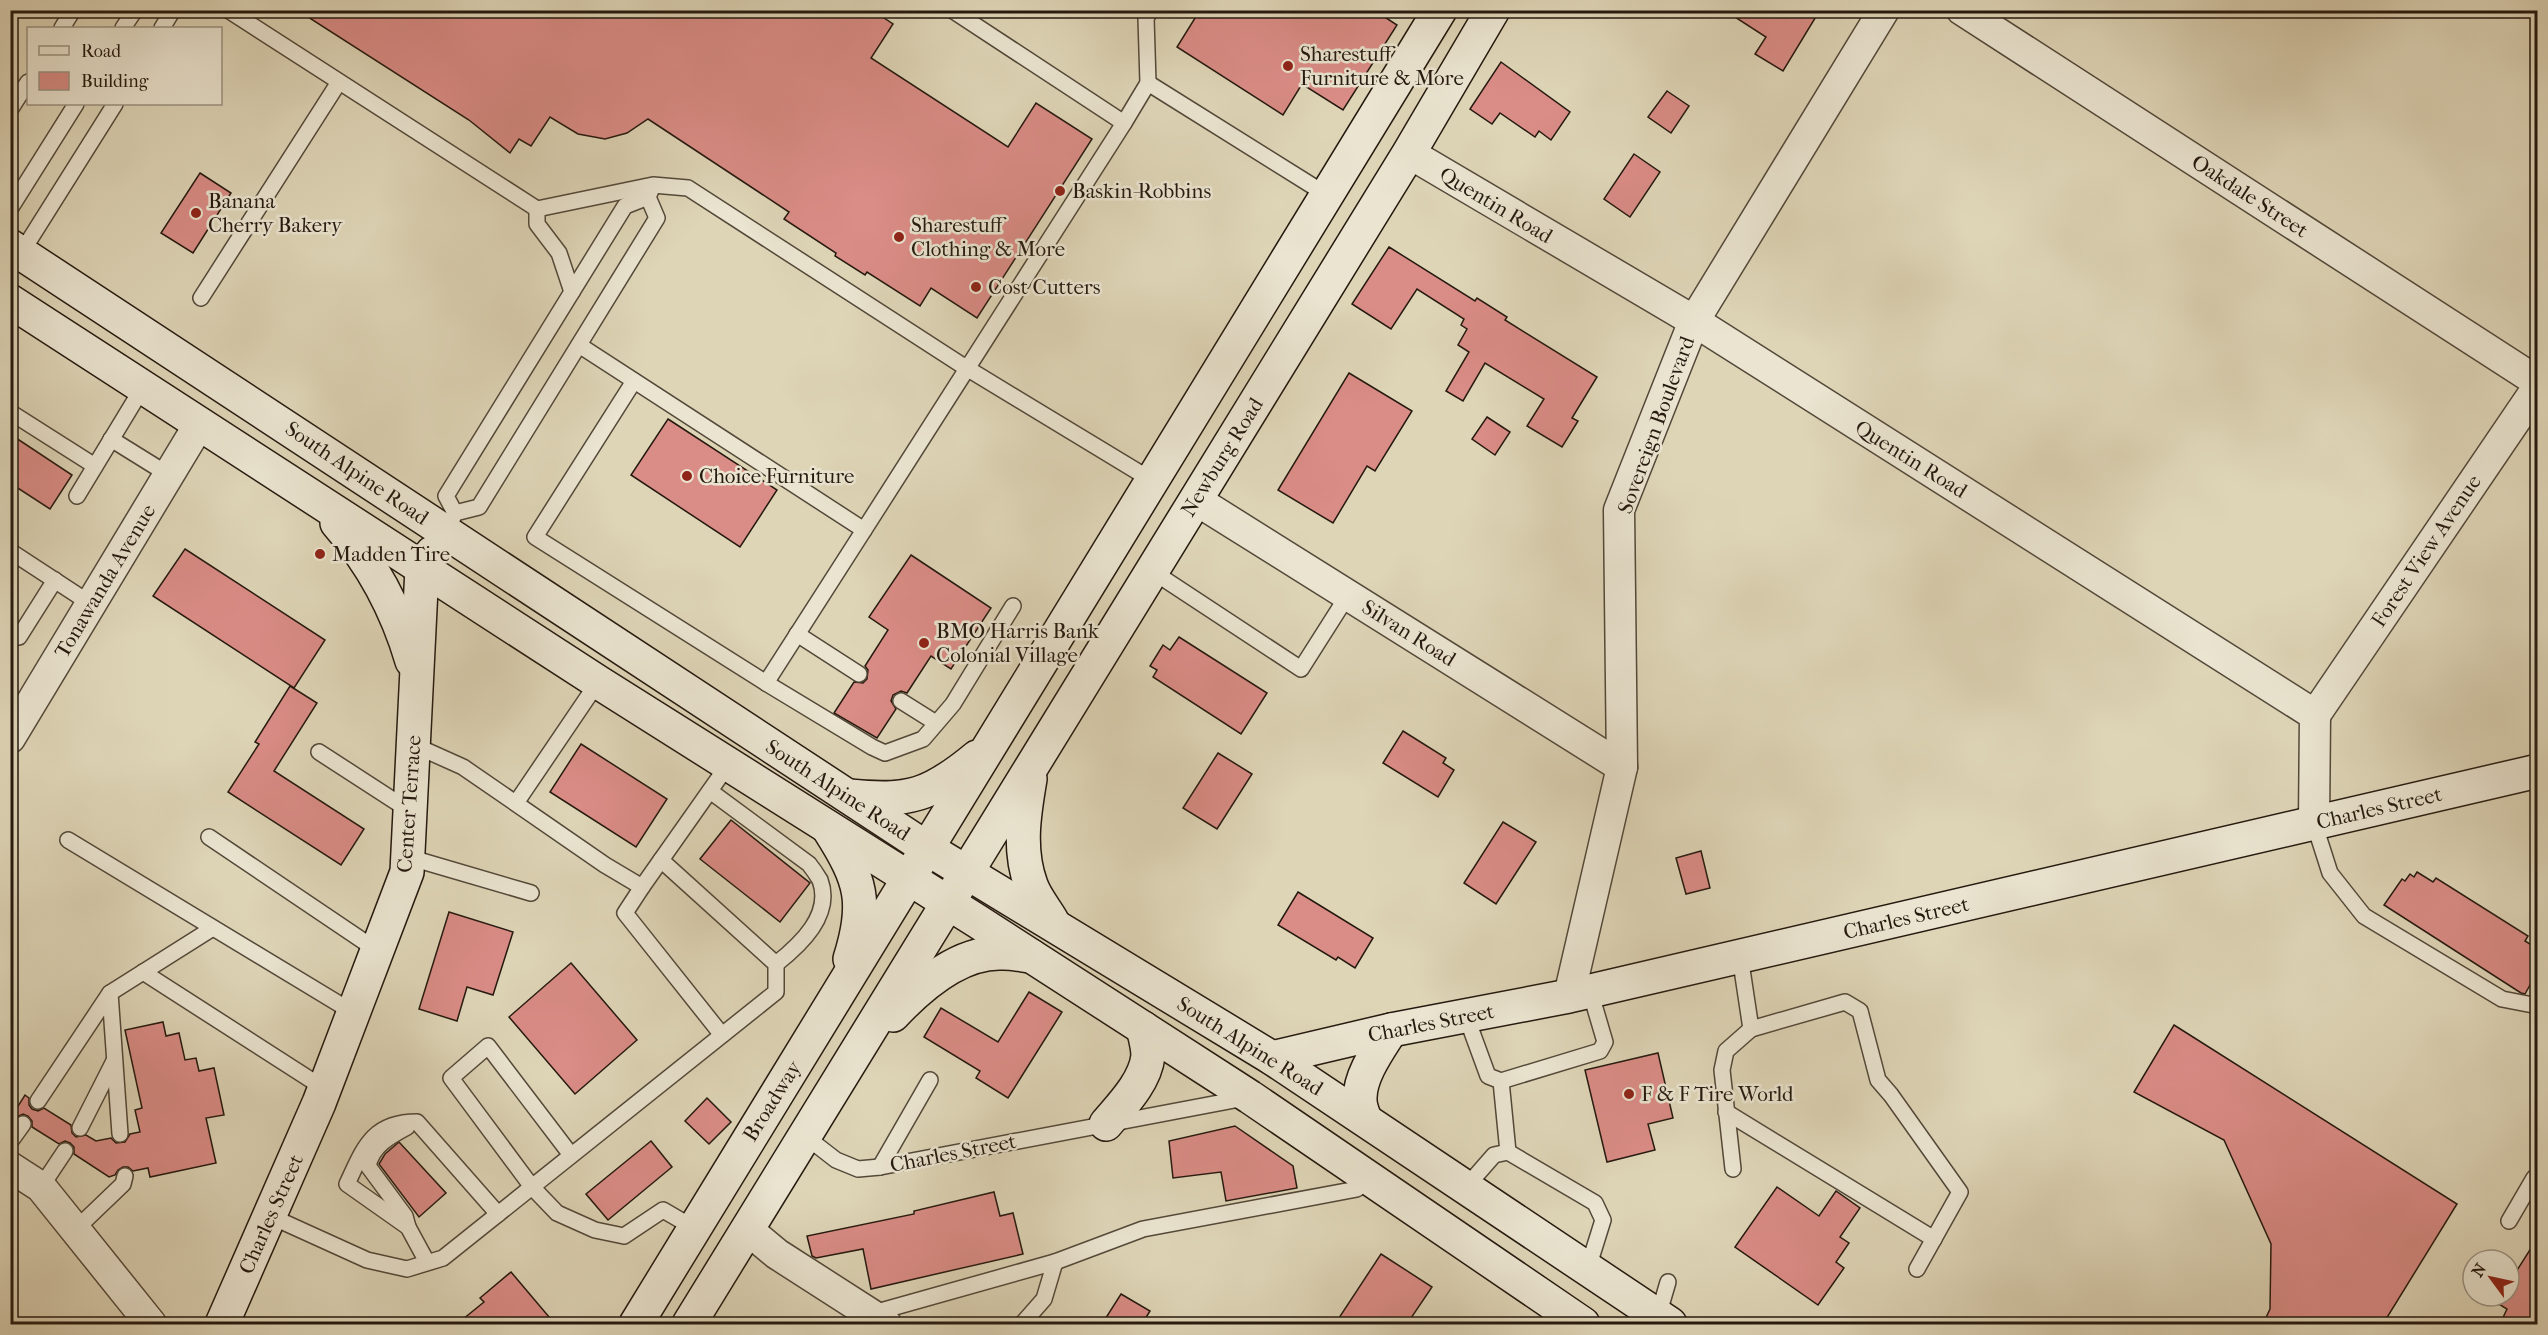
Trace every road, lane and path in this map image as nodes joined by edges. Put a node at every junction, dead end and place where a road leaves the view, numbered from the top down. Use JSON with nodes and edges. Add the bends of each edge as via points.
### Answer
{"nodes":[{"id":1,"x":73,"y":10,"type":"edge"},
{"id":2,"x":135,"y":10,"type":"edge"},
{"id":3,"x":173,"y":10,"type":"edge"},
{"id":4,"x":228,"y":10,"type":"edge"},
{"id":5,"x":951,"y":10,"type":"edge"},
{"id":6,"x":1151,"y":10,"type":"edge"},
{"id":7,"x":1440,"y":10,"type":"edge"},
{"id":8,"x":1493,"y":10,"type":"edge"},
{"id":9,"x":1884,"y":10,"type":"edge"},
{"id":10,"x":1962,"y":10,"type":"edge"},
{"id":11,"x":63,"y":27,"type":"edge"},
{"id":12,"x":124,"y":27,"type":"edge"},
{"id":13,"x":163,"y":27,"type":"edge"},
{"id":14,"x":339,"y":82,"type":"junction"},
{"id":15,"x":27,"y":83,"type":"edge"},
{"id":16,"x":1148,"y":83,"type":"junction"},
{"id":17,"x":75,"y":105,"type":"edge"},
{"id":18,"x":114,"y":105,"type":"edge"},
{"id":19,"x":10,"y":110,"type":"edge"},
{"id":20,"x":1124,"y":123,"type":"junction"},
{"id":21,"x":1409,"y":153,"type":"junction"},
{"id":22,"x":651,"y":191,"type":"junction"},
{"id":23,"x":1327,"y":195,"type":"junction"},
{"id":24,"x":537,"y":208,"type":"junction"},
{"id":25,"x":10,"y":209,"type":"edge"},
{"id":26,"x":1367,"y":221,"type":"junction"},
{"id":27,"x":14,"y":254,"type":"edge"},
{"id":28,"x":572,"y":292,"type":"junction"},
{"id":29,"x":201,"y":298,"type":"dead end"},
{"id":30,"x":10,"y":301,"type":"edge"},
{"id":31,"x":1694,"y":321,"type":"junction"},
{"id":32,"x":579,"y":345,"type":"junction"},
{"id":33,"x":969,"y":369,"type":"junction"},
{"id":34,"x":634,"y":381,"type":"junction"},
{"id":35,"x":2538,"y":382,"type":"edge"},
{"id":36,"x":143,"y":387,"type":"junction"},
{"id":37,"x":2538,"y":387,"type":"edge"},
{"id":38,"x":10,"y":412,"type":"edge"},
{"id":39,"x":201,"y":423,"type":"junction"},
{"id":40,"x":111,"y":439,"type":"junction"},
{"id":41,"x":95,"y":466,"type":"junction"},
{"id":42,"x":169,"y":476,"type":"junction"},
{"id":43,"x":1153,"y":481,"type":"junction"},
{"id":44,"x":77,"y":496,"type":"dead end"},
{"id":45,"x":316,"y":499,"type":"junction"},
{"id":46,"x":1196,"y":500,"type":"junction"},
{"id":47,"x":451,"y":523,"type":"junction"},
{"id":48,"x":864,"y":530,"type":"junction"},
{"id":49,"x":10,"y":551,"type":"edge"},
{"id":50,"x":422,"y":568,"type":"junction"},
{"id":51,"x":1152,"y":571,"type":"junction"},
{"id":52,"x":56,"y":580,"type":"junction"},
{"id":53,"x":1348,"y":595,"type":"junction"},
{"id":54,"x":91,"y":604,"type":"junction"},
{"id":55,"x":1013,"y":606,"type":"dead end"},
{"id":56,"x":10,"y":631,"type":"edge"},
{"id":57,"x":797,"y":634,"type":"junction"},
{"id":58,"x":859,"y":674,"type":"dead end"},
{"id":59,"x":417,"y":676,"type":"junction"},
{"id":60,"x":598,"y":682,"type":"junction"},
{"id":61,"x":766,"y":683,"type":"junction"},
{"id":62,"x":901,"y":701,"type":"dead end"},
{"id":63,"x":2315,"y":715,"type":"junction"},
{"id":64,"x":936,"y":723,"type":"junction"},
{"id":65,"x":14,"y":725,"type":"edge"},
{"id":66,"x":993,"y":744,"type":"junction"},
{"id":67,"x":414,"y":745,"type":"junction"},
{"id":68,"x":319,"y":753,"type":"dead end"},
{"id":69,"x":728,"y":765,"type":"junction"},
{"id":70,"x":1032,"y":766,"type":"junction"},
{"id":71,"x":1622,"y":767,"type":"junction"},
{"id":72,"x":2538,"y":771,"type":"edge"},
{"id":73,"x":710,"y":791,"type":"junction"},
{"id":74,"x":847,"y":796,"type":"junction"},
{"id":75,"x":516,"y":803,"type":"junction"},
{"id":76,"x":410,"y":811,"type":"junction"},
{"id":77,"x":2314,"y":823,"type":"junction"},
{"id":78,"x":828,"y":827,"type":"junction"},
{"id":79,"x":209,"y":837,"type":"dead end"},
{"id":80,"x":68,"y":840,"type":"dead end"},
{"id":81,"x":928,"y":849,"type":"junction"},
{"id":82,"x":408,"y":857,"type":"junction"},
{"id":83,"x":661,"y":860,"type":"junction"},
{"id":84,"x":967,"y":873,"type":"junction"},
{"id":85,"x":910,"y":879,"type":"junction"},
{"id":86,"x":642,"y":887,"type":"junction"},
{"id":87,"x":531,"y":892,"type":"dead end"},
{"id":88,"x":949,"y":903,"type":"junction"},
{"id":89,"x":1054,"y":925,"type":"junction"},
{"id":90,"x":213,"y":928,"type":"junction"},
{"id":91,"x":378,"y":951,"type":"junction"},
{"id":92,"x":1740,"y":956,"type":"junction"},
{"id":93,"x":1033,"y":957,"type":"junction"},
{"id":94,"x":776,"y":964,"type":"junction"},
{"id":95,"x":143,"y":972,"type":"junction"},
{"id":96,"x":843,"y":987,"type":"junction"},
{"id":97,"x":110,"y":993,"type":"junction"},
{"id":98,"x":1580,"y":994,"type":"junction"},
{"id":99,"x":2538,"y":1006,"type":"edge"},
{"id":100,"x":354,"y":1013,"type":"junction"},
{"id":101,"x":1466,"y":1016,"type":"junction"},
{"id":102,"x":1143,"y":1028,"type":"junction"},
{"id":103,"x":1751,"y":1029,"type":"junction"},
{"id":104,"x":1391,"y":1030,"type":"junction"},
{"id":105,"x":722,"y":1035,"type":"junction"},
{"id":106,"x":115,"y":1058,"type":"junction"},
{"id":107,"x":1272,"y":1058,"type":"junction"},
{"id":108,"x":852,"y":1060,"type":"junction"},
{"id":109,"x":930,"y":1080,"type":"dead end"},
{"id":110,"x":1501,"y":1082,"type":"junction"},
{"id":111,"x":322,"y":1096,"type":"junction"},
{"id":112,"x":1250,"y":1097,"type":"junction"},
{"id":113,"x":38,"y":1101,"type":"dead end"},
{"id":114,"x":1726,"y":1112,"type":"junction"},
{"id":115,"x":1365,"y":1119,"type":"junction"},
{"id":116,"x":417,"y":1122,"type":"junction"},
{"id":117,"x":23,"y":1124,"type":"dead end"},
{"id":118,"x":1106,"y":1124,"type":"junction"},
{"id":119,"x":80,"y":1128,"type":"dead end"},
{"id":120,"x":120,"y":1134,"type":"dead end"},
{"id":121,"x":805,"y":1136,"type":"junction"},
{"id":122,"x":10,"y":1142,"type":"edge"},
{"id":123,"x":65,"y":1151,"type":"dead end"},
{"id":124,"x":1509,"y":1152,"type":"junction"},
{"id":125,"x":571,"y":1155,"type":"junction"},
{"id":126,"x":10,"y":1167,"type":"edge"},
{"id":127,"x":880,"y":1167,"type":"junction"},
{"id":128,"x":1733,"y":1169,"type":"dead end"},
{"id":129,"x":125,"y":1176,"type":"dead end"},
{"id":130,"x":2536,"y":1177,"type":"edge"},
{"id":131,"x":532,"y":1186,"type":"junction"},
{"id":132,"x":41,"y":1187,"type":"junction"},
{"id":133,"x":1466,"y":1187,"type":"junction"},
{"id":134,"x":1357,"y":1189,"type":"dead end"},
{"id":135,"x":498,"y":1214,"type":"junction"},
{"id":136,"x":270,"y":1216,"type":"junction"},
{"id":137,"x":2509,"y":1221,"type":"dead end"},
{"id":138,"x":408,"y":1227,"type":"junction"},
{"id":139,"x":694,"y":1228,"type":"junction"},
{"id":140,"x":747,"y":1229,"type":"junction"},
{"id":141,"x":75,"y":1230,"type":"junction"},
{"id":142,"x":1934,"y":1239,"type":"junction"},
{"id":143,"x":427,"y":1262,"type":"junction"},
{"id":144,"x":1055,"y":1262,"type":"junction"},
{"id":145,"x":1588,"y":1268,"type":"junction"},
{"id":146,"x":1917,"y":1269,"type":"dead end"},
{"id":147,"x":1668,"y":1282,"type":"dead end"},
{"id":148,"x":878,"y":1319,"type":"edge"},
{"id":149,"x":1660,"y":1322,"type":"edge"},
{"id":150,"x":151,"y":1324,"type":"edge"},
{"id":151,"x":222,"y":1324,"type":"edge"},
{"id":152,"x":636,"y":1324,"type":"edge"},
{"id":153,"x":689,"y":1324,"type":"edge"},
{"id":154,"x":1022,"y":1324,"type":"edge"},
{"id":155,"x":1583,"y":1324,"type":"edge"}],
"edges":[{"from":1,"to":11,"type":"lane"},
{"from":2,"to":12,"type":"lane"},
{"from":3,"to":13,"type":"lane"},
{"from":4,"to":14,"type":"lane"},
{"from":5,"to":20,"type":"lane"},
{"from":6,"to":16,"type":"lane","via":[[1146,18]]},
{"from":7,"to":23,"type":"main road"},
{"from":8,"to":21,"type":"main road","name":"Newburg Road"},
{"from":9,"to":31,"type":"street","name":"Sovereign Boulevard"},
{"from":10,"to":35,"type":"street","name":"Oakdale Street"},
{"from":14,"to":24,"type":"lane"},
{"from":14,"to":29,"type":"lane"},
{"from":15,"to":19,"type":"lane"},
{"from":16,"to":20,"type":"lane"},
{"from":16,"to":23,"type":"lane"},
{"from":17,"to":25,"type":"lane"},
{"from":18,"to":27,"type":"lane"},
{"from":20,"to":33,"type":"lane"},
{"from":21,"to":26,"type":"main road","name":"Newburg Road"},
{"from":21,"to":31,"type":"street","name":"Quentin Road"},
{"from":22,"to":24,"type":"lane"},
{"from":22,"to":28,"type":"lane","via":[[624,206]]},
{"from":22,"to":32,"type":"lane","via":[[657,218]]},
{"from":22,"to":33,"type":"lane","via":[[688,188]]},
{"from":23,"to":26,"type":"main road"},
{"from":23,"to":43,"type":"main road"},
{"from":24,"to":28,"type":"lane","via":[[537,224],[559,253]]},
{"from":26,"to":46,"type":"main road","name":"Newburg Road"},
{"from":27,"to":47,"type":"main road","name":"South Alpine Road"},
{"from":28,"to":47,"type":"lane","via":[[446,496]]},
{"from":30,"to":36,"type":"main road","name":"South Alpine Road"},
{"from":31,"to":63,"type":"street","name":"Quentin Road"},
{"from":31,"to":71,"type":"street","name":"Sovereign Boulevard","via":[[1619,510]]},
{"from":32,"to":34,"type":"lane"},
{"from":32,"to":47,"type":"lane","via":[[479,507]]},
{"from":33,"to":43,"type":"lane"},
{"from":33,"to":48,"type":"lane"},
{"from":34,"to":48,"type":"lane"},
{"from":34,"to":61,"type":"lane","via":[[535,537]]},
{"from":36,"to":39,"type":"main road","name":"South Alpine Road"},
{"from":36,"to":40,"type":"lane"},
{"from":37,"to":63,"type":"street","name":"Forest View Avenue"},
{"from":38,"to":41,"type":"lane"},
{"from":39,"to":42,"type":"street","name":"Tonawanda Avenue"},
{"from":39,"to":45,"type":"main road","name":"South Alpine Road"},
{"from":40,"to":41,"type":"lane"},
{"from":40,"to":42,"type":"lane"},
{"from":41,"to":44,"type":"lane"},
{"from":42,"to":54,"type":"street","name":"Tonawanda Avenue"},
{"from":43,"to":66,"type":"main road"},
{"from":45,"to":50,"type":"main road","name":"South Alpine Road"},
{"from":45,"to":59,"type":"main road","via":[[356,544],[384,590]]},
{"from":46,"to":51,"type":"main road","name":"Newburg Road"},
{"from":46,"to":53,"type":"street","name":"Silvan Road"},
{"from":47,"to":50,"type":"main road"},
{"from":47,"to":74,"type":"main road","name":"South Alpine Road"},
{"from":48,"to":57,"type":"lane"},
{"from":49,"to":52,"type":"lane"},
{"from":50,"to":59,"type":"main road","name":"Center Terrace"},
{"from":50,"to":60,"type":"main road","name":"South Alpine Road"},
{"from":51,"to":53,"type":"lane","via":[[1301,669]]},
{"from":51,"to":70,"type":"main road","name":"Newburg Road"},
{"from":52,"to":54,"type":"lane"},
{"from":52,"to":56,"type":"lane","via":[[19,637]]},
{"from":53,"to":71,"type":"street","name":"Silvan Road"},
{"from":54,"to":65,"type":"street","name":"Tonawanda Avenue"},
{"from":55,"to":64,"type":"lane","via":[[953,704]]},
{"from":57,"to":58,"type":"lane"},
{"from":57,"to":61,"type":"lane"},
{"from":59,"to":67,"type":"main road","name":"Center Terrace"},
{"from":60,"to":69,"type":"main road","name":"South Alpine Road"},
{"from":60,"to":75,"type":"lane"},
{"from":61,"to":64,"type":"lane","via":[[885,753],[923,739]]},
{"from":62,"to":64,"type":"lane"},
{"from":63,"to":77,"type":"street"},
{"from":66,"to":74,"type":"main road","via":[[945,783],[913,797],[884,800]]},
{"from":66,"to":81,"type":"main road"},
{"from":67,"to":75,"type":"lane","via":[[463,767]]},
{"from":67,"to":76,"type":"main road","name":"Center Terrace"},
{"from":68,"to":76,"type":"lane"},
{"from":69,"to":73,"type":"lane"},
{"from":69,"to":78,"type":"main road","name":"South Alpine Road"},
{"from":70,"to":84,"type":"main road","name":"Newburg Road"},
{"from":70,"to":89,"type":"main road","via":[[1023,850],[1031,886]]},
{"from":71,"to":98,"type":"street","name":"Sovereign Boulevard"},
{"from":72,"to":77,"type":"main road","name":"Charles Street"},
{"from":73,"to":83,"type":"lane"},
{"from":73,"to":94,"type":"lane","via":[[809,864],[820,881],[822,905],[813,928]]},
{"from":74,"to":81,"type":"main road","name":"South Alpine Road"},
{"from":75,"to":86,"type":"lane"},
{"from":76,"to":82,"type":"main road","name":"Center Terrace"},
{"from":77,"to":92,"type":"main road","name":"Charles Street"},
{"from":77,"to":99,"type":"lane","via":[[2330,873],[2364,916],[2502,999]]},
{"from":78,"to":85,"type":"main road","name":"South Alpine Road"},
{"from":78,"to":96,"type":"main road","via":[[852,865],[861,900],[858,934]]},
{"from":79,"to":91,"type":"lane"},
{"from":80,"to":90,"type":"lane"},
{"from":81,"to":84,"type":"main road","name":"South Alpine Road"},
{"from":81,"to":85,"type":"main road"},
{"from":82,"to":87,"type":"lane"},
{"from":82,"to":91,"type":"main road","name":"Center Terrace","via":[[407,872]]},
{"from":83,"to":86,"type":"lane"},
{"from":83,"to":94,"type":"lane"},
{"from":84,"to":88,"type":"main road","name":"Newburg Road"},
{"from":84,"to":89,"type":"main road","name":"South Alpine Road"},
{"from":85,"to":88,"type":"main road","name":"South Alpine Road"},
{"from":85,"to":96,"type":"main road","name":"Broadway"},
{"from":86,"to":105,"type":"lane","via":[[625,912]]},
{"from":88,"to":93,"type":"main road","name":"South Alpine Road"},
{"from":88,"to":108,"type":"main road"},
{"from":89,"to":107,"type":"main road","name":"South Alpine Road"},
{"from":90,"to":95,"type":"lane"},
{"from":90,"to":100,"type":"lane"},
{"from":91,"to":100,"type":"main road","name":"Center Terrace"},
{"from":92,"to":98,"type":"main road","name":"Charles Street"},
{"from":92,"to":103,"type":"lane"},
{"from":93,"to":102,"type":"main road","name":"South Alpine Road"},
{"from":93,"to":108,"type":"main road","via":[[1001,952],[966,959],[936,975],[904,1003]]},
{"from":94,"to":105,"type":"lane","via":[[776,992]]},
{"from":95,"to":97,"type":"lane"},
{"from":95,"to":111,"type":"lane"},
{"from":96,"to":139,"type":"main road","name":"Broadway"},
{"from":97,"to":106,"type":"lane"},
{"from":97,"to":113,"type":"lane"},
{"from":98,"to":101,"type":"main road","name":"Charles Street"},
{"from":98,"to":110,"type":"lane","via":[[1605,1042],[1600,1051]]},
{"from":100,"to":111,"type":"main road","name":"Center Terrace"},
{"from":101,"to":104,"type":"main road","name":"Charles Street"},
{"from":101,"to":110,"type":"lane","via":[[1488,1076]]},
{"from":102,"to":112,"type":"main road","name":"South Alpine Road"},
{"from":102,"to":118,"type":"main road","via":[[1148,1054],[1143,1073]]},
{"from":103,"to":114,"type":"lane","via":[[1726,1051],[1722,1070]]},
{"from":103,"to":142,"type":"lane","via":[[1845,1002],[1860,1011],[1878,1080],[1960,1192]]},
{"from":104,"to":107,"type":"main road","name":"Charles Street"},
{"from":104,"to":115,"type":"main road","via":[[1364,1083],[1360,1100]]},
{"from":105,"to":125,"type":"lane"},
{"from":106,"to":119,"type":"lane"},
{"from":106,"to":120,"type":"lane"},
{"from":107,"to":115,"type":"main road","name":"South Alpine Road"},
{"from":108,"to":121,"type":"main road"},
{"from":109,"to":127,"type":"lane"},
{"from":110,"to":124,"type":"lane"},
{"from":111,"to":136,"type":"main road","name":"Charles Street"},
{"from":112,"to":118,"type":"lane","name":"Charles Street"},
{"from":112,"to":155,"type":"main road","name":"South Alpine Road"},
{"from":114,"to":128,"type":"lane"},
{"from":114,"to":142,"type":"lane"},
{"from":115,"to":133,"type":"main road","name":"South Alpine Road"},
{"from":116,"to":135,"type":"lane"},
{"from":116,"to":138,"type":"lane","via":[[379,1145],[370,1155],[368,1166],[405,1216]]},
{"from":116,"to":138,"type":"lane","via":[[399,1122],[366,1143],[347,1184]]},
{"from":117,"to":122,"type":"lane"},
{"from":118,"to":127,"type":"lane","name":"Charles Street"},
{"from":121,"to":127,"type":"lane","name":"Charles Street","via":[[836,1160],[858,1169]]},
{"from":121,"to":140,"type":"main road"},
{"from":123,"to":132,"type":"lane"},
{"from":124,"to":133,"type":"lane","via":[[1494,1155]]},
{"from":124,"to":145,"type":"lane","via":[[1595,1203],[1603,1220]]},
{"from":125,"to":131,"type":"lane"},
{"from":125,"to":131,"type":"lane","via":[[489,1046],[452,1078]]},
{"from":126,"to":132,"type":"street"},
{"from":129,"to":141,"type":"lane","via":[[123,1184]]},
{"from":130,"to":137,"type":"lane"},
{"from":131,"to":135,"type":"lane"},
{"from":131,"to":139,"type":"lane","via":[[557,1213],[595,1230],[624,1236],[663,1210]]},
{"from":132,"to":141,"type":"street"},
{"from":133,"to":145,"type":"main road","name":"South Alpine Road"},
{"from":134,"to":144,"type":"lane","via":[[1143,1229]]},
{"from":135,"to":143,"type":"lane","via":[[443,1258]]},
{"from":136,"to":143,"type":"lane","via":[[367,1260],[407,1269]]},
{"from":136,"to":151,"type":"main road","name":"Charles Street"},
{"from":138,"to":143,"type":"lane"},
{"from":139,"to":152,"type":"main road","name":"Broadway"},
{"from":140,"to":148,"type":"street","via":[[777,1254]]},
{"from":140,"to":153,"type":"main road"},
{"from":141,"to":150,"type":"street"},
{"from":142,"to":146,"type":"lane"},
{"from":144,"to":148,"type":"lane"},
{"from":144,"to":154,"type":"lane","via":[[1044,1299]]},
{"from":145,"to":149,"type":"main road","name":"South Alpine Road"},
{"from":147,"to":149,"type":"lane"}]}
